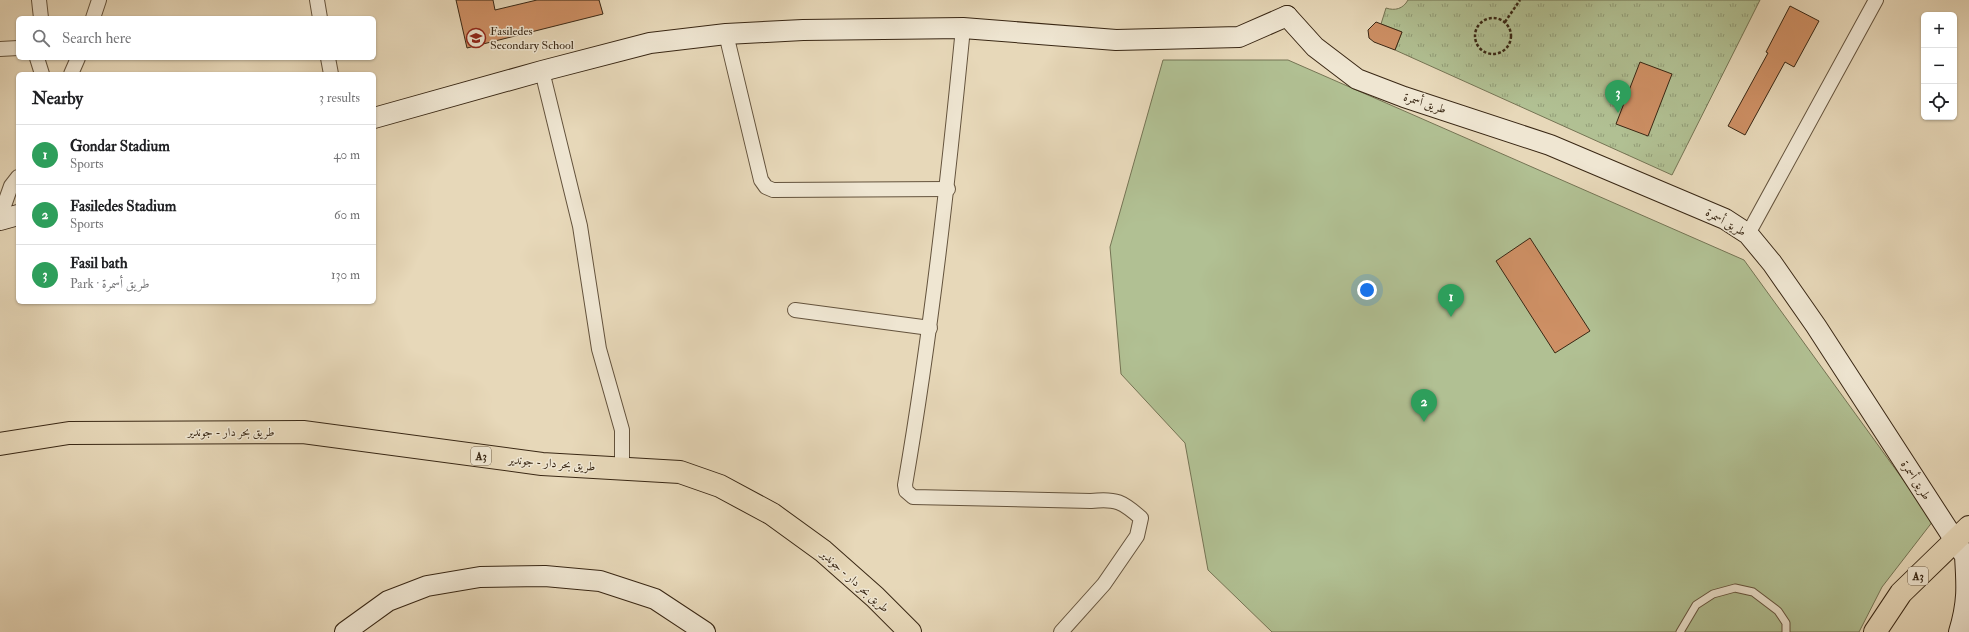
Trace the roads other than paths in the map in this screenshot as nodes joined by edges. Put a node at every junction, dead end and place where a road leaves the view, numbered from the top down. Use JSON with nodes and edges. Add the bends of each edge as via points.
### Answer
{"nodes":[{"id":1,"x":39,"y":0,"type":"edge"},
{"id":2,"x":99,"y":0,"type":"edge"},
{"id":3,"x":317,"y":0,"type":"edge"},
{"id":4,"x":1876,"y":0,"type":"edge"},
{"id":5,"x":1287,"y":8,"type":"edge"},
{"id":6,"x":41,"y":16,"type":"edge"},
{"id":7,"x":94,"y":16,"type":"edge"},
{"id":8,"x":320,"y":16,"type":"edge"},
{"id":9,"x":963,"y":28,"type":"junction"},
{"id":10,"x":726,"y":34,"type":"junction"},
{"id":11,"x":16,"y":48,"type":"edge"},
{"id":12,"x":0,"y":49,"type":"edge"},
{"id":13,"x":38,"y":60,"type":"edge"},
{"id":14,"x":77,"y":60,"type":"edge"},
{"id":15,"x":328,"y":60,"type":"edge"},
{"id":16,"x":542,"y":71,"type":"junction"},
{"id":17,"x":41,"y":72,"type":"edge"},
{"id":18,"x":72,"y":72,"type":"edge"},
{"id":19,"x":331,"y":72,"type":"edge"},
{"id":20,"x":376,"y":117,"type":"edge"},
{"id":21,"x":16,"y":179,"type":"edge"},
{"id":22,"x":948,"y":189,"type":"junction"},
{"id":23,"x":16,"y":216,"type":"edge"},
{"id":24,"x":0,"y":217,"type":"edge"},
{"id":25,"x":0,"y":220,"type":"edge"},
{"id":26,"x":1748,"y":234,"type":"junction"},
{"id":27,"x":795,"y":310,"type":"dead end"},
{"id":28,"x":930,"y":328,"type":"junction"},
{"id":29,"x":0,"y":444,"type":"edge"},
{"id":30,"x":622,"y":469,"type":"junction"},
{"id":31,"x":1962,"y":534,"type":"edge"},
{"id":32,"x":345,"y":632,"type":"edge"},
{"id":33,"x":705,"y":632,"type":"edge"},
{"id":34,"x":910,"y":632,"type":"edge"},
{"id":35,"x":1060,"y":632,"type":"edge"},
{"id":36,"x":1680,"y":632,"type":"edge"},
{"id":37,"x":1786,"y":632,"type":"edge"},
{"id":38,"x":1875,"y":632,"type":"edge"},
{"id":39,"x":1959,"y":632,"type":"edge"}],
"edges":[{"from":1,"to":6,"type":"street"},
{"from":2,"to":7,"type":"street"},
{"from":3,"to":8,"type":"street"},
{"from":4,"to":26,"type":"street"},
{"from":5,"to":9,"type":"street","via":[[1239,37],[1116,40]]},
{"from":5,"to":26,"type":"street","name":"طريق أسمرة","via":[[1315,47],[1357,78],[1404,97],[1550,144],[1725,219]]},
{"from":9,"to":10,"type":"street","via":[[803,30]]},
{"from":9,"to":22,"type":"street"},
{"from":10,"to":16,"type":"street","via":[[650,43]]},
{"from":10,"to":22,"type":"street","via":[[761,180],[766,187],[773,190]]},
{"from":11,"to":12,"type":"street"},
{"from":13,"to":17,"type":"street"},
{"from":14,"to":18,"type":"street"},
{"from":15,"to":19,"type":"street"},
{"from":16,"to":20,"type":"street"},
{"from":16,"to":30,"type":"street","via":[[580,226],[599,349],[622,430]]},
{"from":21,"to":24,"type":"street"},
{"from":22,"to":28,"type":"street"},
{"from":23,"to":25,"type":"street"},
{"from":26,"to":31,"type":"street","name":"طريق أسمرة","via":[[1772,263]]},
{"from":27,"to":28,"type":"street"},
{"from":28,"to":35,"type":"street","via":[[904,486],[909,495],[981,500],[1106,499],[1121,502],[1141,518],[1137,536],[1104,584]]},
{"from":29,"to":30,"type":"highway","name":"طريق بحر دار - جوندير","number":"A3","via":[[69,433],[303,432],[542,464]]},
{"from":30,"to":34,"type":"highway","name":"طريق بحر دار - جوندير","number":"A3","via":[[680,472],[720,486],[772,514],[823,551]]},
{"from":31,"to":38,"type":"highway","number":"A3","via":[[1901,593]]},
{"from":31,"to":39,"type":"street","name":"طريق أسمرة","via":[[1967,592],[1966,609]]},
{"from":32,"to":33,"type":"street","via":[[388,601],[427,586],[480,577],[545,576],[600,580],[655,599]]},
{"from":36,"to":37,"type":"lane","via":[[1696,605],[1713,594],[1735,588],[1753,592],[1778,611],[1786,623]]}]}
